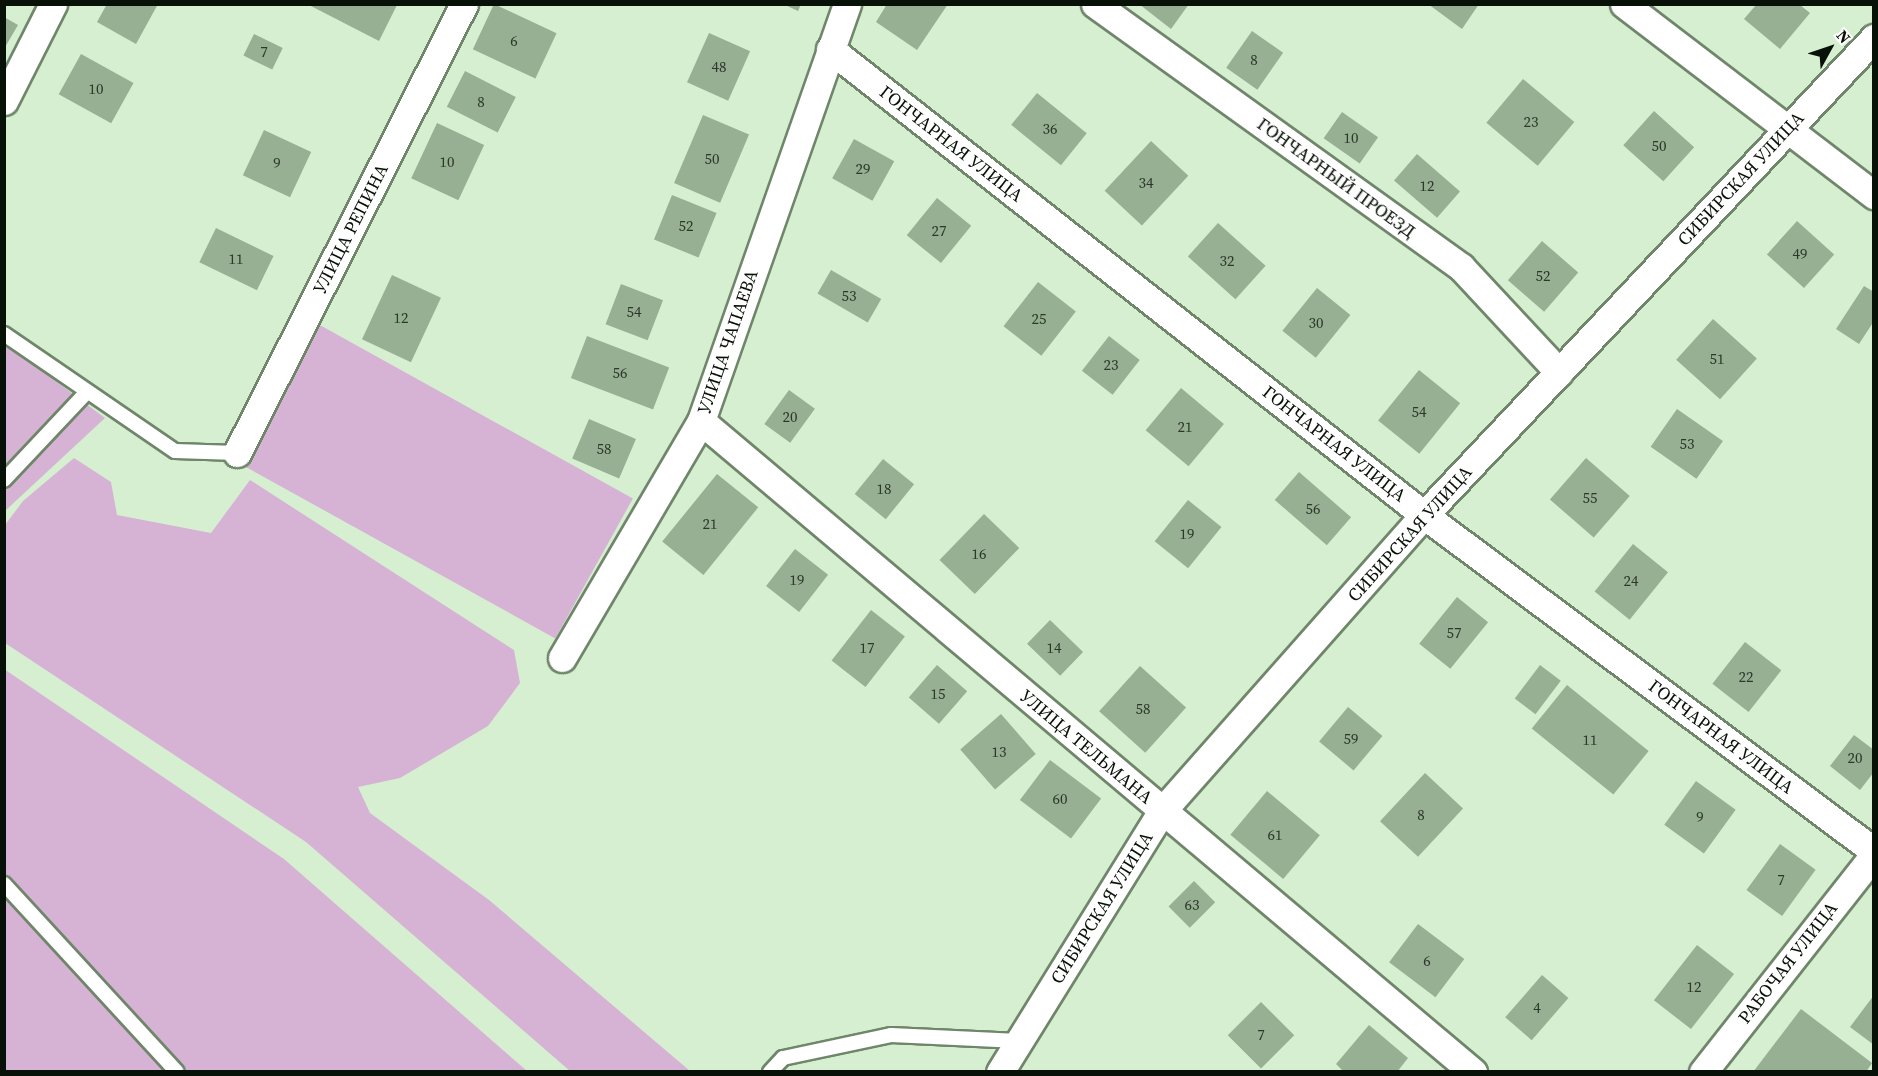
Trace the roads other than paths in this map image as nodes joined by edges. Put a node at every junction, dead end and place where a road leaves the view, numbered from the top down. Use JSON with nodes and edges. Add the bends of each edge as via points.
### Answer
{"nodes":[{"id":1,"x":53,"y":4,"type":"edge"},
{"id":2,"x":464,"y":4,"type":"edge"},
{"id":3,"x":847,"y":4,"type":"edge"},
{"id":4,"x":1095,"y":4,"type":"edge"},
{"id":5,"x":1624,"y":4,"type":"edge"},
{"id":6,"x":1874,"y":38,"type":"edge"},
{"id":7,"x":830,"y":49,"type":"junction"},
{"id":8,"x":4,"y":101,"type":"edge"},
{"id":9,"x":1788,"y":129,"type":"junction"},
{"id":10,"x":1874,"y":195,"type":"edge"},
{"id":11,"x":4,"y":334,"type":"edge"},
{"id":12,"x":1559,"y":372,"type":"junction"},
{"id":13,"x":86,"y":393,"type":"junction"},
{"id":14,"x":701,"y":421,"type":"junction"},
{"id":15,"x":237,"y":453,"type":"joint"},
{"id":16,"x":4,"y":480,"type":"edge"},
{"id":17,"x":1425,"y":515,"type":"junction"},
{"id":18,"x":562,"y":658,"type":"dead end"},
{"id":19,"x":1162,"y":811,"type":"junction"},
{"id":20,"x":1874,"y":853,"type":"edge"},
{"id":21,"x":4,"y":884,"type":"edge"},
{"id":22,"x":1019,"y":1041,"type":"junction"},
{"id":23,"x":177,"y":1071,"type":"edge"},
{"id":24,"x":770,"y":1071,"type":"edge"},
{"id":25,"x":1000,"y":1071,"type":"edge"},
{"id":26,"x":1473,"y":1071,"type":"edge"},
{"id":27,"x":1703,"y":1071,"type":"edge"}],
"edges":[{"from":1,"to":8,"type":"street"},
{"from":2,"to":15,"type":"street","name":"УЛИЦА РЕПИНА"},
{"from":3,"to":7,"type":"street","name":"УЛИЦА ЧАПАЕВА"},
{"from":4,"to":12,"type":"street","name":"ГОНЧАРНЫЙ ПРОЕЗД","via":[[1461,267]]},
{"from":5,"to":9,"type":"street"},
{"from":6,"to":9,"type":"street","name":"СИБИРСКАЯ УЛИЦА"},
{"from":7,"to":14,"type":"street","name":"УЛИЦА ЧАПАЕВА"},
{"from":7,"to":17,"type":"street","name":"ГОНЧАРНАЯ УЛИЦА"},
{"from":9,"to":10,"type":"street"},
{"from":9,"to":12,"type":"street","name":"СИБИРСКАЯ УЛИЦА"},
{"from":11,"to":13,"type":"lane"},
{"from":12,"to":17,"type":"street","name":"СИБИРСКАЯ УЛИЦА"},
{"from":13,"to":15,"type":"lane","via":[[175,451]]},
{"from":13,"to":16,"type":"lane"},
{"from":14,"to":18,"type":"street","name":"УЛИЦА ЧАПАЕВА"},
{"from":14,"to":19,"type":"street","name":"УЛИЦА ТЕЛЬМАНА"},
{"from":17,"to":19,"type":"street","name":"СИБИРСКАЯ УЛИЦА"},
{"from":17,"to":20,"type":"street","name":"ГОНЧАРНАЯ УЛИЦА"},
{"from":19,"to":22,"type":"street","name":"СИБИРСКАЯ УЛИЦА"},
{"from":19,"to":26,"type":"street","name":"УЛИЦА ТЕЛЬМАНА"},
{"from":20,"to":27,"type":"street","name":"РАБОЧАЯ УЛИЦА"},
{"from":21,"to":23,"type":"lane"},
{"from":22,"to":24,"type":"lane","via":[[891,1035],[783,1058]]},
{"from":22,"to":25,"type":"street","name":"СИБИРСКАЯ УЛИЦА"}]}
